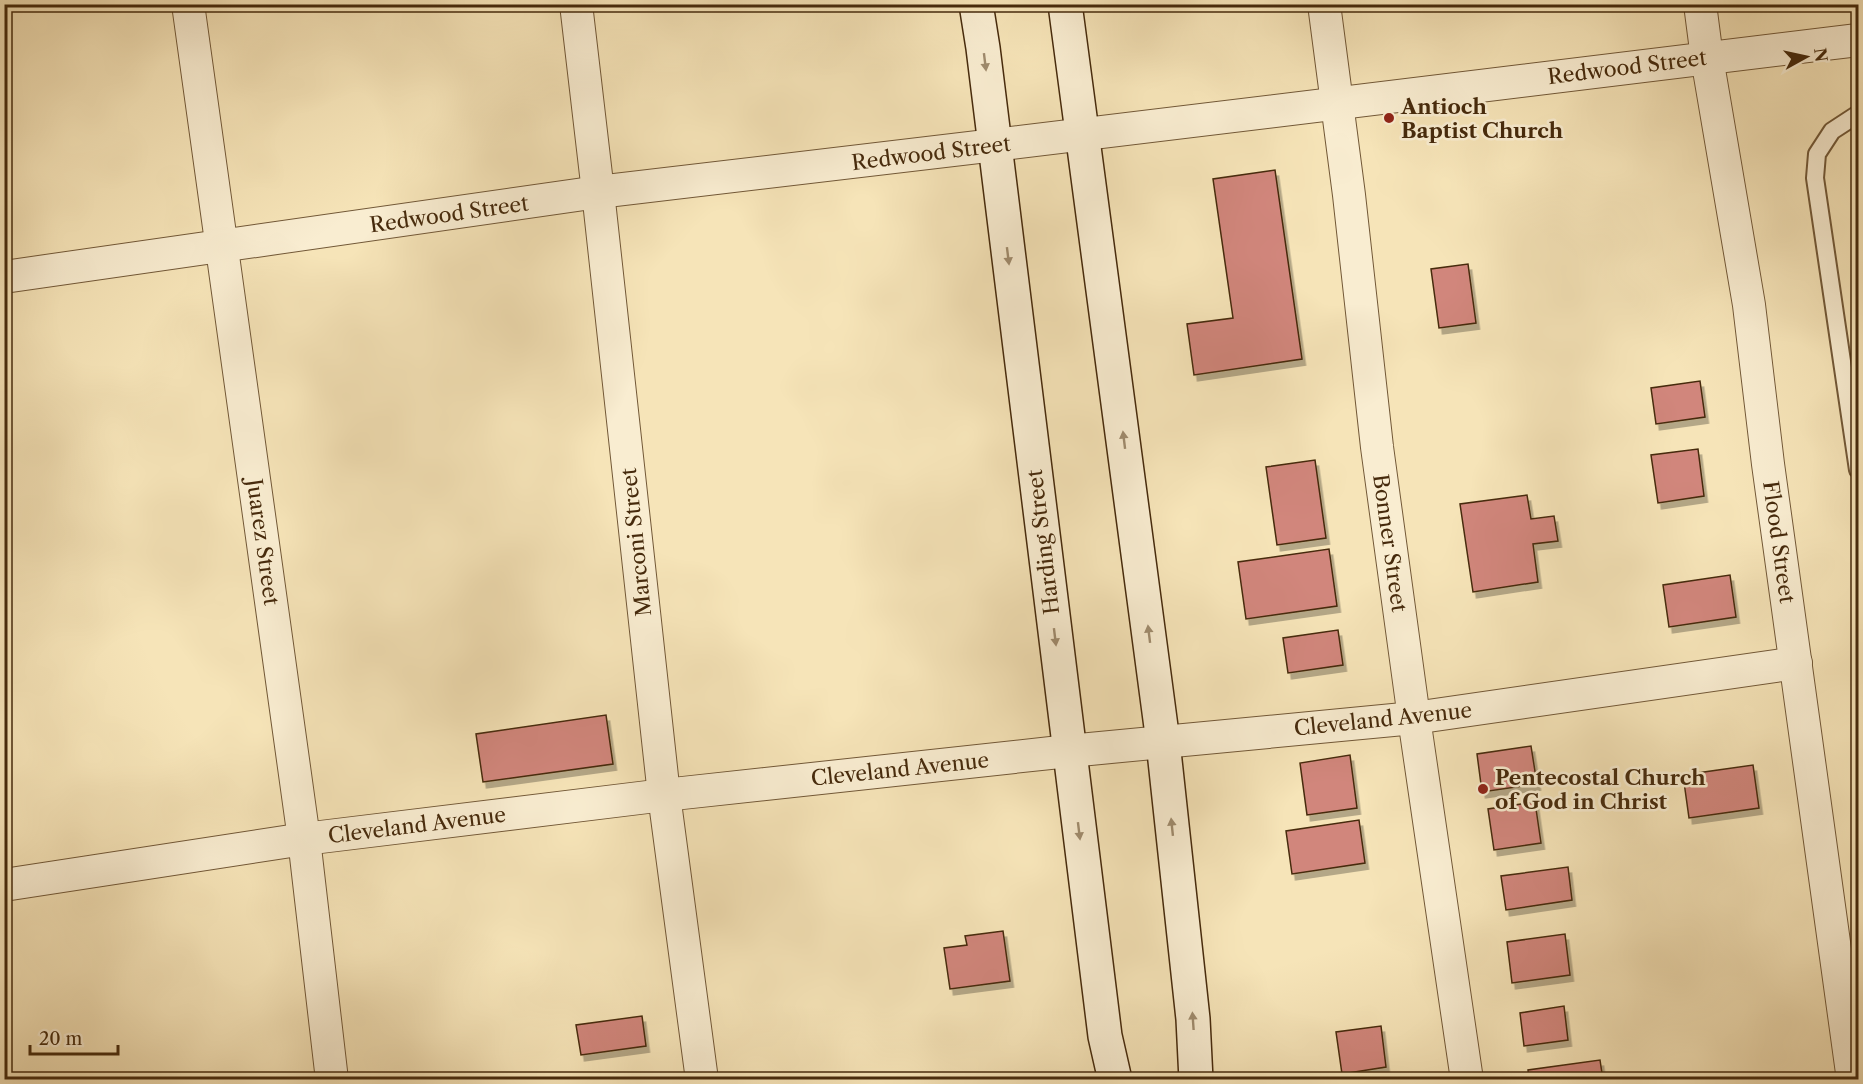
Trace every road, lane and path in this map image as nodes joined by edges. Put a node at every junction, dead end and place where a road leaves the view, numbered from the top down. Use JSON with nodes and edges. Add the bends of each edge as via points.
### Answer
{"nodes":[{"id":1,"x":188,"y":4,"type":"edge"},
{"id":2,"x":576,"y":4,"type":"edge"},
{"id":3,"x":976,"y":4,"type":"edge"},
{"id":4,"x":1065,"y":4,"type":"edge"},
{"id":5,"x":1324,"y":4,"type":"edge"},
{"id":6,"x":1700,"y":4,"type":"edge"},
{"id":7,"x":1858,"y":40,"type":"edge"},
{"id":8,"x":1707,"y":57,"type":"junction"},
{"id":9,"x":1336,"y":103,"type":"junction"},
{"id":10,"x":1858,"y":114,"type":"edge"},
{"id":11,"x":1084,"y":134,"type":"junction"},
{"id":12,"x":995,"y":145,"type":"junction"},
{"id":13,"x":598,"y":192,"type":"junction"},
{"id":14,"x":223,"y":247,"type":"junction"},
{"id":15,"x":4,"y":277,"type":"edge"},
{"id":16,"x":1858,"y":470,"type":"edge"},
{"id":17,"x":1796,"y":663,"type":"junction"},
{"id":18,"x":1414,"y":718,"type":"junction"},
{"id":19,"x":1163,"y":742,"type":"junction"},
{"id":20,"x":1069,"y":751,"type":"junction"},
{"id":21,"x":664,"y":795,"type":"junction"},
{"id":22,"x":304,"y":839,"type":"junction"},
{"id":23,"x":4,"y":885,"type":"edge"},
{"id":24,"x":332,"y":1080,"type":"edge"},
{"id":25,"x":702,"y":1080,"type":"edge"},
{"id":26,"x":1115,"y":1080,"type":"edge"},
{"id":27,"x":1196,"y":1080,"type":"edge"},
{"id":28,"x":1467,"y":1080,"type":"edge"},
{"id":29,"x":1853,"y":1080,"type":"edge"}],
"edges":[{"from":1,"to":14,"type":"street","name":"Juarez Street"},
{"from":2,"to":13,"type":"street","name":"Marconi Street"},
{"from":3,"to":12,"type":"street","name":"Harding Street","one_way":true},
{"from":4,"to":11,"type":"street"},
{"from":5,"to":9,"type":"street","name":"Bonner Street"},
{"from":6,"to":8,"type":"street","name":"Flood Street"},
{"from":7,"to":8,"type":"street","name":"Redwood Street"},
{"from":8,"to":9,"type":"street","name":"Redwood Street"},
{"from":8,"to":17,"type":"street","name":"Flood Street","via":[[1749,305]]},
{"from":9,"to":11,"type":"street","name":"Redwood Street"},
{"from":9,"to":18,"type":"street","name":"Bonner Street"},
{"from":10,"to":16,"type":"lane","via":[[1832,131],[1817,154],[1815,178]]},
{"from":11,"to":12,"type":"street","name":"Redwood Street"},
{"from":19,"to":11,"type":"street","one_way":true},
{"from":12,"to":13,"type":"street","name":"Redwood Street"},
{"from":12,"to":20,"type":"street","name":"Harding Street","one_way":true},
{"from":13,"to":14,"type":"street","name":"Redwood Street"},
{"from":13,"to":21,"type":"street","name":"Marconi Street"},
{"from":14,"to":15,"type":"street","name":"Redwood Street"},
{"from":14,"to":22,"type":"street","name":"Juarez Street"},
{"from":17,"to":18,"type":"street","name":"Cleveland Avenue"},
{"from":17,"to":29,"type":"street","name":"Flood Street"},
{"from":18,"to":19,"type":"street","name":"Cleveland Avenue"},
{"from":18,"to":28,"type":"street","name":"Bonner Street"},
{"from":19,"to":20,"type":"street","name":"Cleveland Avenue"},
{"from":27,"to":19,"type":"street","one_way":true},
{"from":20,"to":21,"type":"street","name":"Cleveland Avenue"},
{"from":20,"to":26,"type":"street","name":"Harding Street","one_way":true,"via":[[1105,1036]]},
{"from":21,"to":22,"type":"street","name":"Cleveland Avenue"},
{"from":21,"to":25,"type":"street","name":"Marconi Street"},
{"from":22,"to":23,"type":"street","name":"Cleveland Avenue"},
{"from":22,"to":24,"type":"street","name":"Juarez Street"}]}
